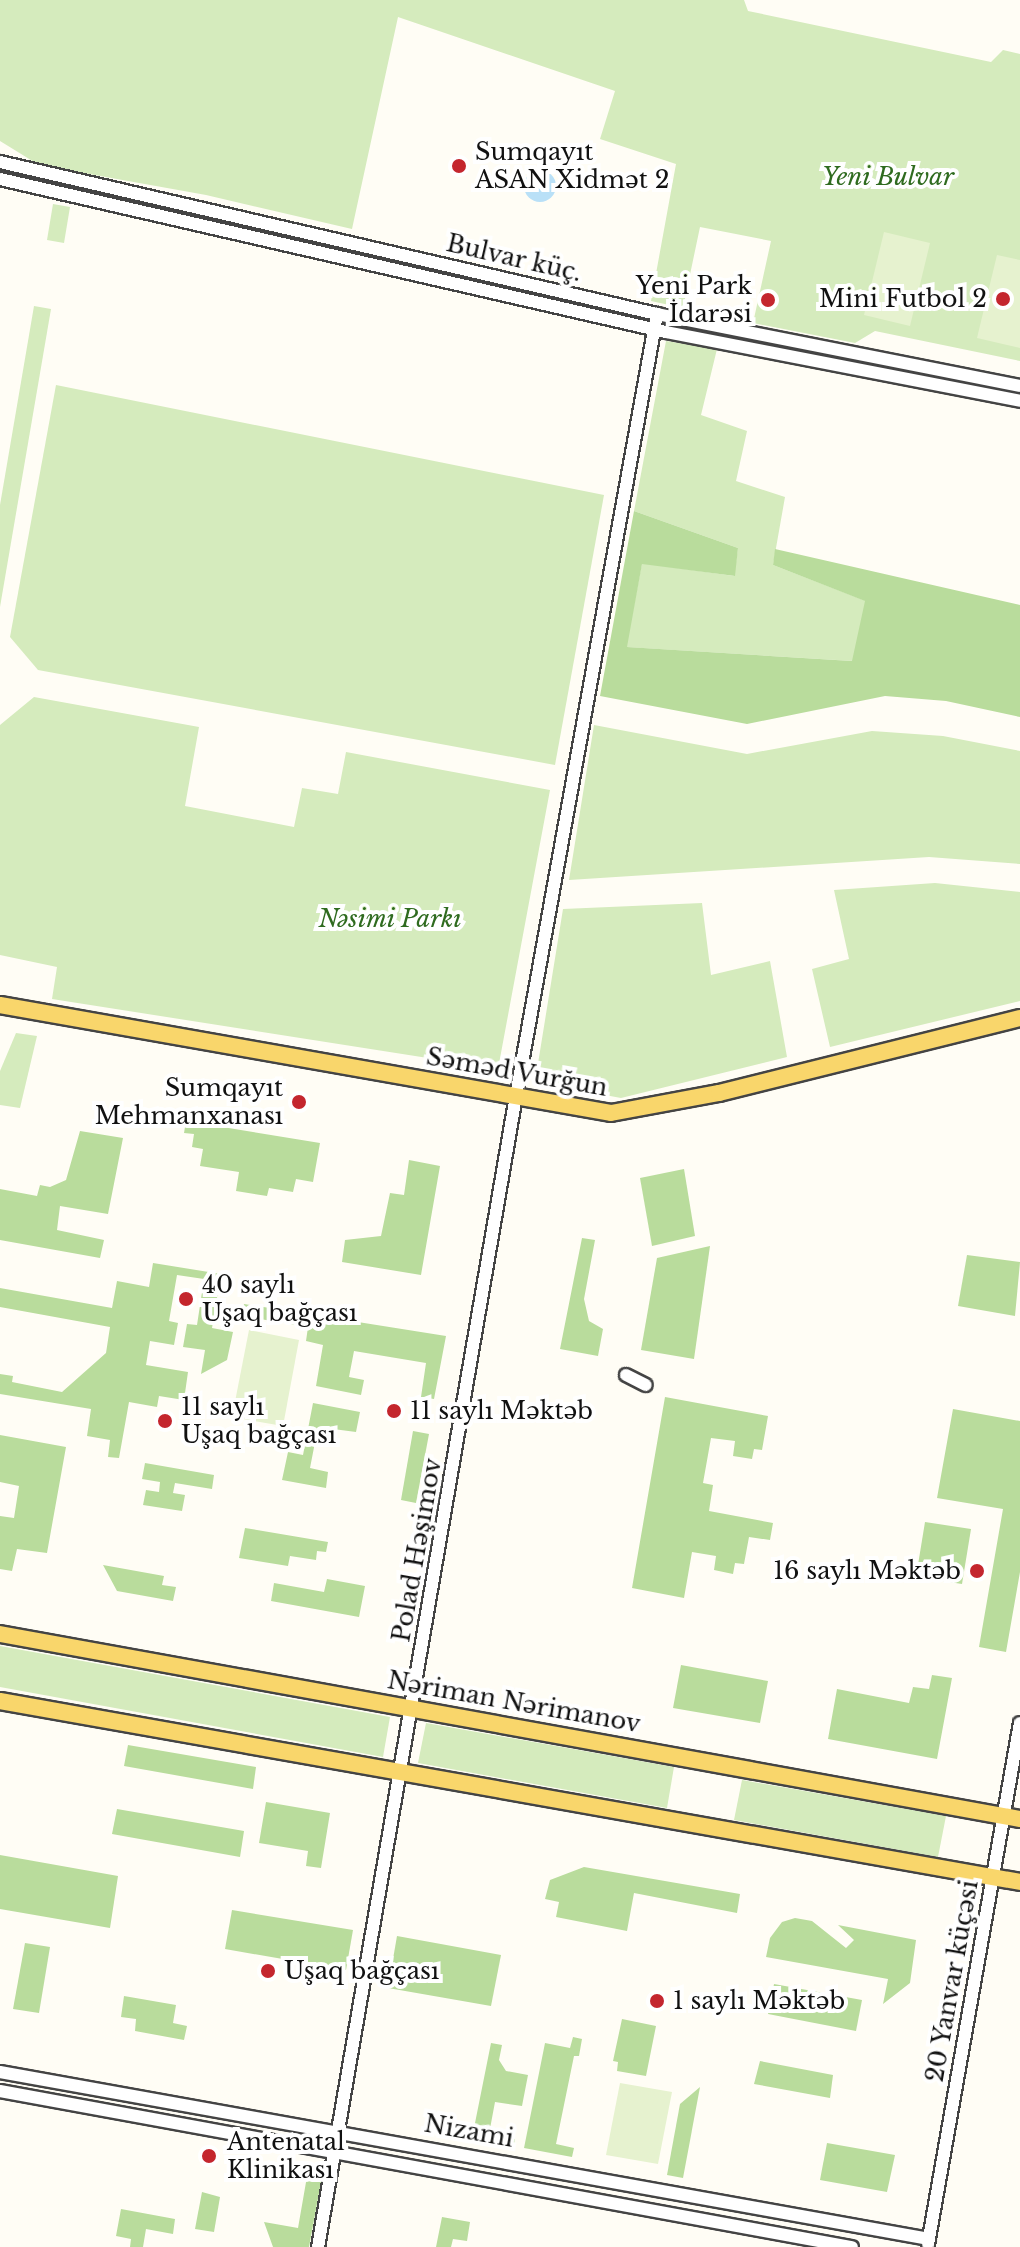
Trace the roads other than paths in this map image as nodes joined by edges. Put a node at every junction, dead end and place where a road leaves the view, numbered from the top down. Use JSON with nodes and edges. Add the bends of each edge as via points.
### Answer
{"nodes":[{"id":1,"x":0,"y":162,"type":"edge"},
{"id":2,"x":24,"y":167,"type":"junction"},
{"id":3,"x":0,"y":179,"type":"edge"},
{"id":4,"x":20,"y":183,"type":"junction"},
{"id":5,"x":657,"y":314,"type":"junction"},
{"id":6,"x":655,"y":329,"type":"junction"},
{"id":7,"x":842,"y":351,"type":"junction"},
{"id":8,"x":839,"y":366,"type":"junction"},
{"id":9,"x":1020,"y":386,"type":"edge"},
{"id":10,"x":1020,"y":401,"type":"edge"},
{"id":11,"x":0,"y":1005,"type":"edge"},
{"id":12,"x":1020,"y":1018,"type":"edge"},
{"id":13,"x":516,"y":1096,"type":"junction"},
{"id":14,"x":626,"y":1375,"type":"dead end"},
{"id":15,"x":646,"y":1385,"type":"dead end"},
{"id":16,"x":0,"y":1634,"type":"edge"},
{"id":17,"x":0,"y":1701,"type":"edge"},
{"id":18,"x":412,"y":1708,"type":"junction"},
{"id":19,"x":1020,"y":1723,"type":"edge"},
{"id":20,"x":401,"y":1770,"type":"junction"},
{"id":21,"x":1012,"y":1817,"type":"edge"},
{"id":22,"x":993,"y":1877,"type":"junction"},
{"id":23,"x":1020,"y":1882,"type":"edge"},
{"id":24,"x":0,"y":2072,"type":"edge"},
{"id":25,"x":0,"y":2091,"type":"edge"},
{"id":26,"x":339,"y":2130,"type":"junction"},
{"id":27,"x":336,"y":2151,"type":"junction"},
{"id":28,"x":928,"y":2243,"type":"edge"},
{"id":29,"x":318,"y":2247,"type":"edge"},
{"id":30,"x":852,"y":2247,"type":"edge"}],
"edges":[{"from":1,"to":2,"type":"street","name":"Bulvar küç."},
{"from":2,"to":4,"type":"street"},
{"from":2,"to":5,"type":"street","name":"Bulvar küç."},
{"from":3,"to":4,"type":"street","name":"Bulvar küç."},
{"from":4,"to":6,"type":"street","name":"Bulvar küç."},
{"from":5,"to":6,"type":"street","name":"Polad Həşimov"},
{"from":5,"to":7,"type":"street","name":"Bulvar küç."},
{"from":6,"to":8,"type":"street","name":"Bulvar küç."},
{"from":6,"to":13,"type":"street","name":"Polad Həşimov"},
{"from":7,"to":8,"type":"street"},
{"from":7,"to":9,"type":"street","name":"Bulvar küç."},
{"from":8,"to":10,"type":"street","name":"Bulvar küç."},
{"from":11,"to":13,"type":"main road","name":"Səməd Vurğun"},
{"from":12,"to":13,"type":"main road","name":"Səməd Vurğun","via":[[623,1113]]},
{"from":13,"to":18,"type":"street","name":"Polad Həşimov"},
{"from":14,"to":15,"type":"street"},
{"from":16,"to":18,"type":"main road","name":"Nəriman Nərimanov"},
{"from":17,"to":20,"type":"main road"},
{"from":18,"to":20,"type":"street","name":"Polad Həşimov"},
{"from":18,"to":21,"type":"main road","name":"Nəriman Nərimanov"},
{"from":19,"to":21,"type":"street","name":"20 Yanvar küçəsi"},
{"from":20,"to":22,"type":"main road"},
{"from":20,"to":26,"type":"street","name":"Polad Həşimov"},
{"from":21,"to":22,"type":"street","name":"20 Yanvar küçəsi"},
{"from":22,"to":23,"type":"main road"},
{"from":22,"to":28,"type":"street","name":"20 Yanvar küçəsi"},
{"from":24,"to":26,"type":"street","name":"Nizami"},
{"from":25,"to":27,"type":"street","name":"Nizami"},
{"from":26,"to":27,"type":"street","name":"Polad Həşimov"},
{"from":26,"to":28,"type":"street","name":"Nizami"},
{"from":27,"to":29,"type":"street","name":"Polad Həşimov"},
{"from":27,"to":30,"type":"street","name":"Nizami"}]}
